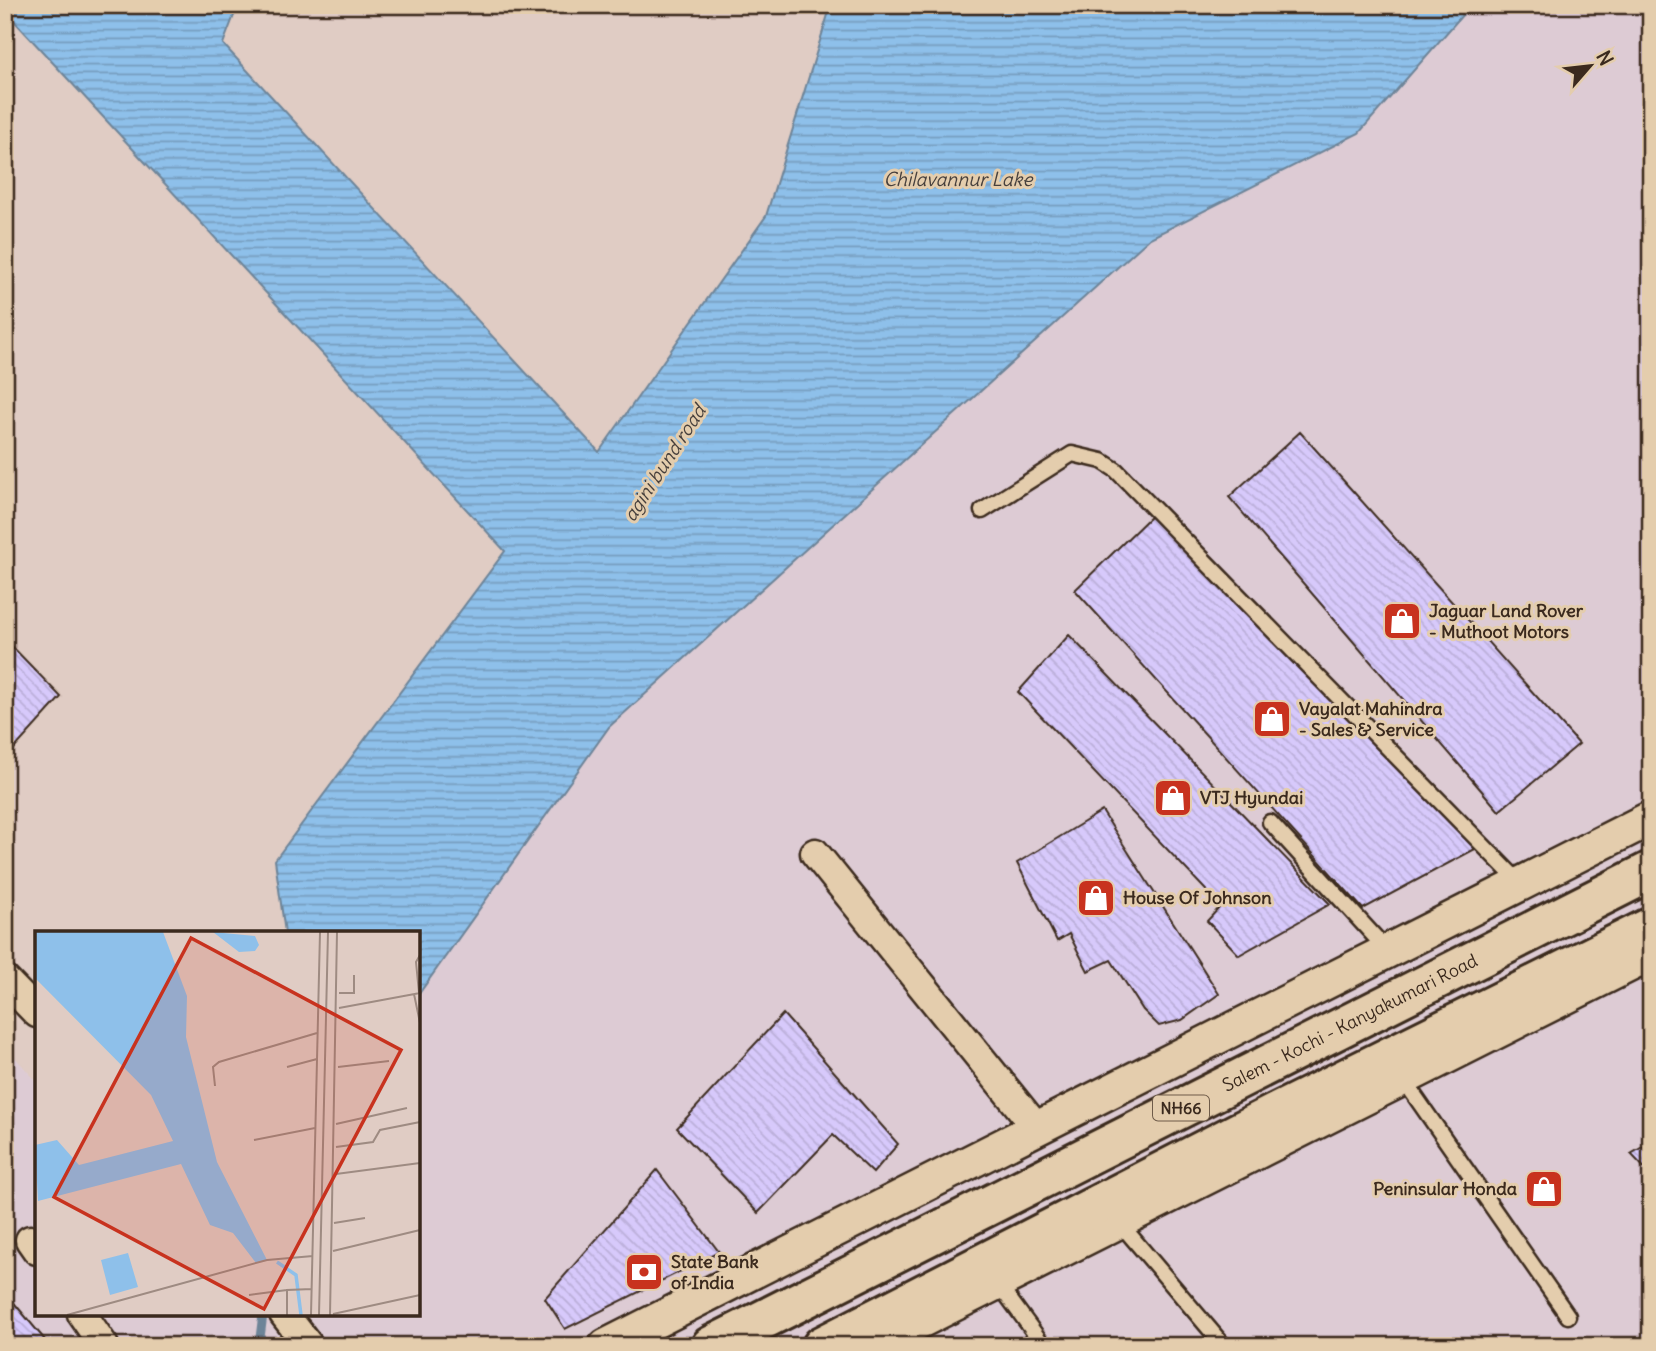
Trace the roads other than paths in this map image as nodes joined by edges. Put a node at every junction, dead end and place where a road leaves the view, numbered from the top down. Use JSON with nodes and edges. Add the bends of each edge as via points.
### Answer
{"nodes":[{"id":1,"x":982,"y":511,"type":"dead end"},
{"id":2,"x":1651,"y":818,"type":"edge"},
{"id":3,"x":1270,"y":822,"type":"dead end"},
{"id":4,"x":815,"y":853,"type":"dead end"},
{"id":5,"x":1651,"y":871,"type":"edge"},
{"id":6,"x":1520,"y":883,"type":"junction"},
{"id":7,"x":1651,"y":928,"type":"edge"},
{"id":8,"x":1387,"y":950,"type":"junction"},
{"id":9,"x":1651,"y":954,"type":"edge"},
{"id":10,"x":5,"y":980,"type":"edge"},
{"id":11,"x":35,"y":1011,"type":"edge"},
{"id":12,"x":1403,"y":1079,"type":"junction"},
{"id":13,"x":1036,"y":1127,"type":"junction"},
{"id":14,"x":1118,"y":1220,"type":"junction"},
{"id":15,"x":997,"y":1282,"type":"junction"},
{"id":16,"x":83,"y":1316,"type":"edge"},
{"id":17,"x":286,"y":1316,"type":"edge"},
{"id":18,"x":1568,"y":1316,"type":"dead end"},
{"id":19,"x":104,"y":1346,"type":"edge"},
{"id":20,"x":309,"y":1346,"type":"edge"},
{"id":21,"x":606,"y":1346,"type":"edge"},
{"id":22,"x":711,"y":1346,"type":"edge"},
{"id":23,"x":822,"y":1346,"type":"edge"},
{"id":24,"x":871,"y":1346,"type":"edge"},
{"id":25,"x":1044,"y":1346,"type":"edge"},
{"id":26,"x":1224,"y":1346,"type":"edge"}],
"edges":[{"from":1,"to":6,"type":"lane","via":[[1072,454],[1116,470]]},
{"from":2,"to":6,"type":"street"},
{"from":3,"to":8,"type":"lane"},
{"from":4,"to":13,"type":"street"},
{"from":5,"to":22,"type":"highway","name":"Salem - Kochi - Kanyakumari Road","number":"NH66"},
{"from":6,"to":8,"type":"street"},
{"from":7,"to":23,"type":"highway","number":"NH66","via":[[1288,1107]]},
{"from":8,"to":13,"type":"street"},
{"from":9,"to":12,"type":"street"},
{"from":10,"to":11,"type":"street"},
{"from":12,"to":14,"type":"street"},
{"from":12,"to":18,"type":"lane"},
{"from":13,"to":21,"type":"street"},
{"from":14,"to":15,"type":"street"},
{"from":14,"to":26,"type":"lane"},
{"from":15,"to":24,"type":"street"},
{"from":15,"to":25,"type":"lane"},
{"from":16,"to":19,"type":"street"},
{"from":17,"to":20,"type":"street"}]}
